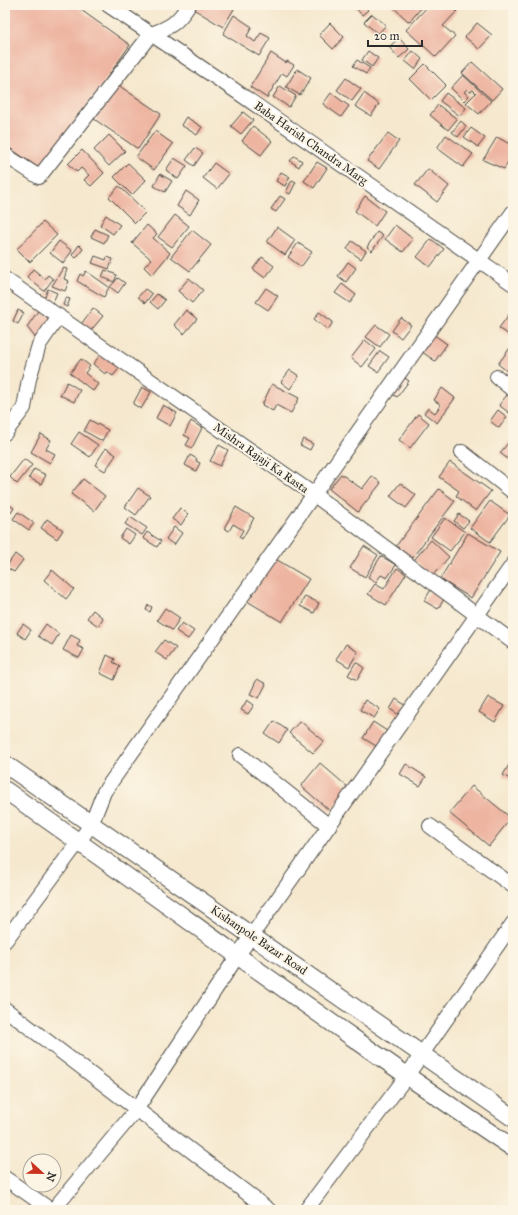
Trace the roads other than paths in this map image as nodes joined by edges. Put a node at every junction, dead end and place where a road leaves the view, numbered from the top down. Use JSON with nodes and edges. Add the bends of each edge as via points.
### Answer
{"nodes":[{"id":1,"x":108,"y":5,"type":"edge"},
{"id":2,"x":190,"y":5,"type":"edge"},
{"id":3,"x":150,"y":34,"type":"junction"},
{"id":4,"x":5,"y":155,"type":"edge"},
{"id":5,"x":513,"y":212,"type":"edge"},
{"id":6,"x":480,"y":260,"type":"junction"},
{"id":7,"x":5,"y":279,"type":"edge"},
{"id":8,"x":513,"y":284,"type":"edge"},
{"id":9,"x":59,"y":316,"type":"junction"},
{"id":10,"x":497,"y":377,"type":"dead end"},
{"id":11,"x":513,"y":390,"type":"edge"},
{"id":12,"x":5,"y":433,"type":"edge"},
{"id":13,"x":462,"y":452,"type":"dead end"},
{"id":14,"x":513,"y":492,"type":"edge"},
{"id":15,"x":313,"y":494,"type":"junction"},
{"id":16,"x":513,"y":564,"type":"edge"},
{"id":17,"x":476,"y":615,"type":"junction"},
{"id":18,"x":513,"y":642,"type":"edge"},
{"id":19,"x":240,"y":755,"type":"dead end"},
{"id":20,"x":5,"y":764,"type":"edge"},
{"id":21,"x":5,"y":790,"type":"edge"},
{"id":22,"x":91,"y":825,"type":"junction"},
{"id":23,"x":328,"y":826,"type":"junction"},
{"id":24,"x":430,"y":826,"type":"dead end"},
{"id":25,"x":79,"y":842,"type":"junction"},
{"id":26,"x":513,"y":886,"type":"edge"},
{"id":27,"x":513,"y":923,"type":"edge"},
{"id":28,"x":252,"y":935,"type":"junction"},
{"id":29,"x":5,"y":941,"type":"edge"},
{"id":30,"x":238,"y":955,"type":"junction"},
{"id":31,"x":5,"y":1009,"type":"edge"},
{"id":32,"x":422,"y":1054,"type":"junction"},
{"id":33,"x":406,"y":1077,"type":"junction"},
{"id":34,"x":136,"y":1110,"type":"junction"},
{"id":35,"x":513,"y":1118,"type":"edge"},
{"id":36,"x":513,"y":1148,"type":"edge"},
{"id":37,"x":5,"y":1178,"type":"edge"},
{"id":38,"x":52,"y":1210,"type":"edge"},
{"id":39,"x":269,"y":1210,"type":"edge"},
{"id":40,"x":306,"y":1210,"type":"edge"}],
"edges":[{"from":1,"to":3,"type":"street","name":"Baba Harish Chandra Marg"},
{"from":2,"to":3,"type":"street","via":[[169,28]]},
{"from":3,"to":4,"type":"street","via":[[38,177]]},
{"from":3,"to":6,"type":"street","name":"Baba Harish Chandra Marg"},
{"from":5,"to":6,"type":"street"},
{"from":6,"to":8,"type":"street","name":"Baba Harish Chandra Marg"},
{"from":6,"to":15,"type":"street"},
{"from":7,"to":9,"type":"street","name":"Mishra Rajaji Ka Rasta"},
{"from":9,"to":12,"type":"street","via":[[39,346],[24,408]]},
{"from":9,"to":15,"type":"street","name":"Mishra Rajaji Ka Rasta"},
{"from":10,"to":11,"type":"street"},
{"from":13,"to":14,"type":"street"},
{"from":15,"to":17,"type":"street","name":"Mishra Rajaji Ka Rasta"},
{"from":15,"to":22,"type":"street","via":[[104,792]]},
{"from":16,"to":17,"type":"street"},
{"from":17,"to":18,"type":"street","name":"Mishra Rajaji Ka Rasta"},
{"from":17,"to":23,"type":"street"},
{"from":19,"to":23,"type":"street"},
{"from":20,"to":22,"type":"street","name":"Kishanpole Bazar Road"},
{"from":21,"to":25,"type":"street"},
{"from":22,"to":25,"type":"street"},
{"from":22,"to":28,"type":"street","name":"Kishanpole Bazar Road"},
{"from":23,"to":28,"type":"street"},
{"from":24,"to":26,"type":"street"},
{"from":25,"to":29,"type":"street"},
{"from":25,"to":30,"type":"street"},
{"from":27,"to":32,"type":"street"},
{"from":28,"to":30,"type":"street"},
{"from":28,"to":32,"type":"street","name":"Kishanpole Bazar Road"},
{"from":30,"to":33,"type":"street"},
{"from":30,"to":34,"type":"street"},
{"from":31,"to":34,"type":"street"},
{"from":32,"to":33,"type":"street"},
{"from":32,"to":35,"type":"street","name":"Kishanpole Bazar Road"},
{"from":33,"to":36,"type":"street"},
{"from":33,"to":40,"type":"street"},
{"from":34,"to":38,"type":"street"},
{"from":34,"to":39,"type":"street"},
{"from":37,"to":38,"type":"street"}]}
